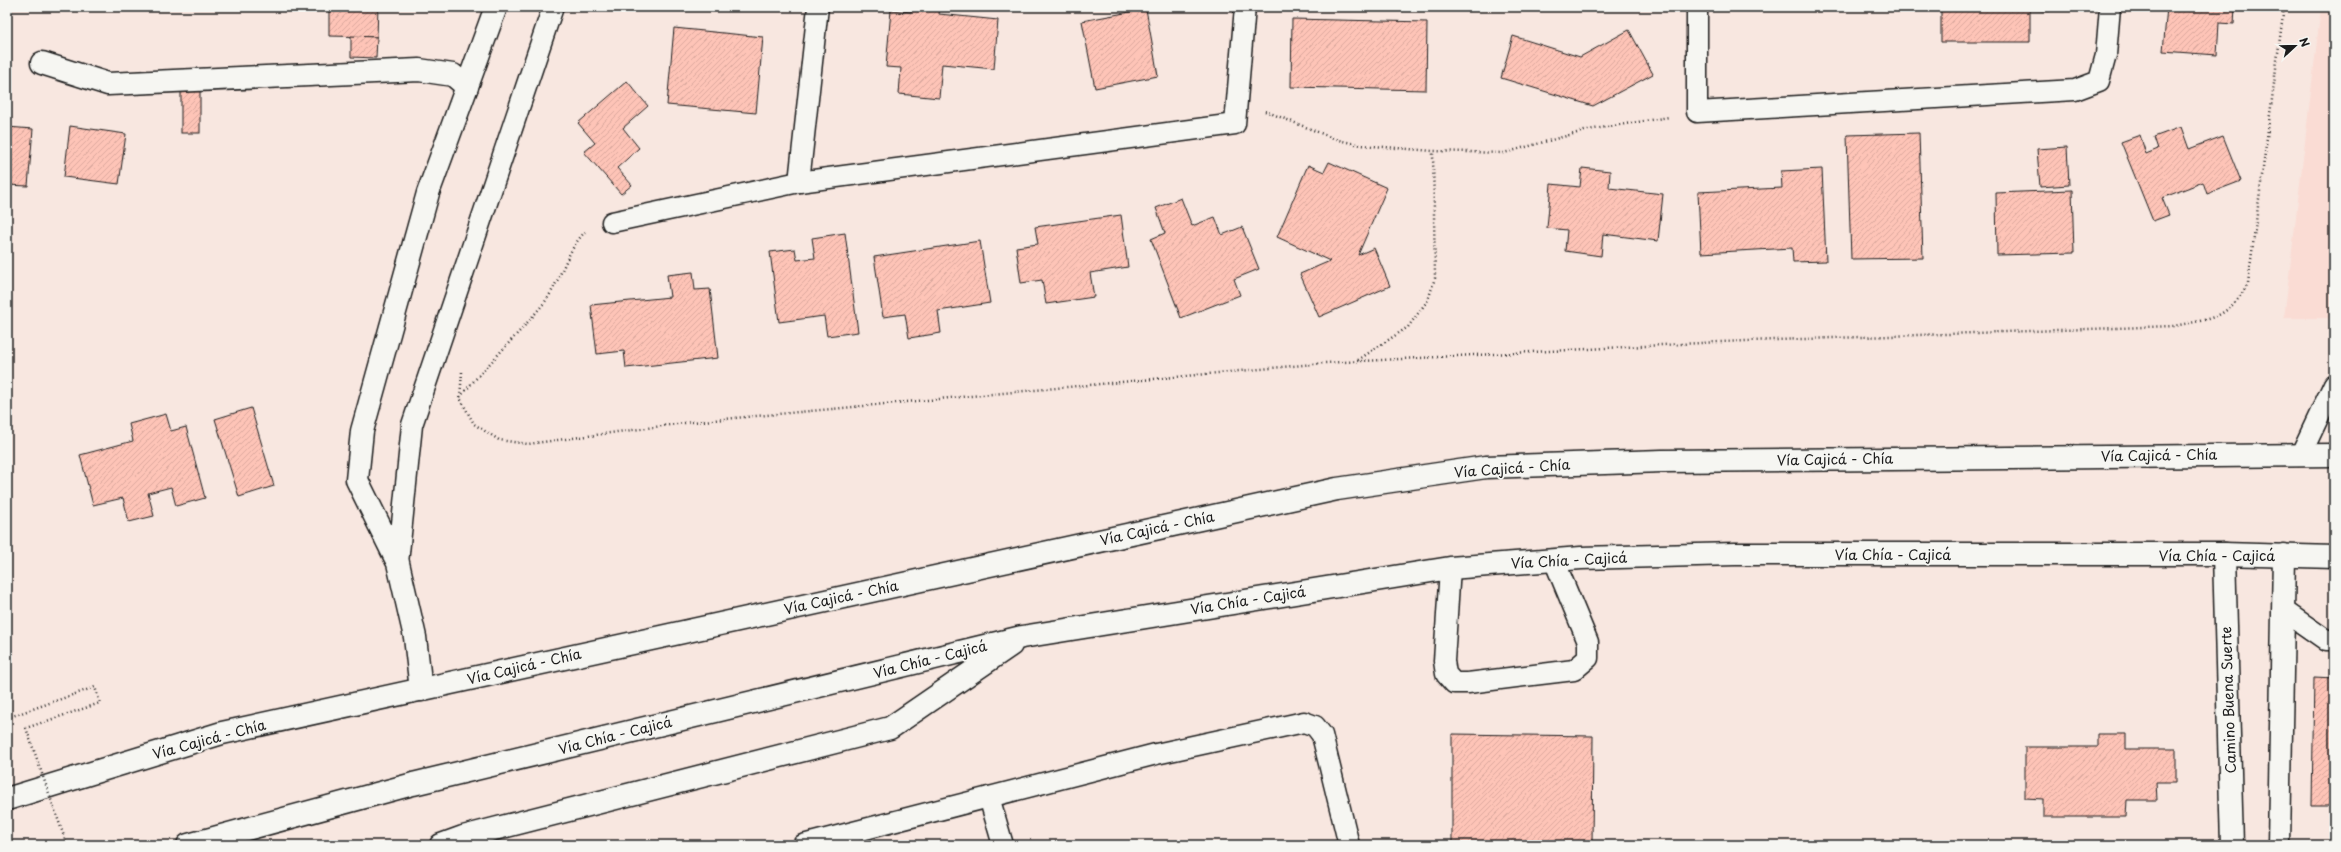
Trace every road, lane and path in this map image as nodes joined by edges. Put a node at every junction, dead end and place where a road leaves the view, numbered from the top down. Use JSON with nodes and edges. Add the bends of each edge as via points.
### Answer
{"nodes":[{"id":1,"x":496,"y":7,"type":"edge"},
{"id":2,"x":553,"y":7,"type":"edge"},
{"id":3,"x":818,"y":7,"type":"edge"},
{"id":4,"x":1246,"y":7,"type":"edge"},
{"id":5,"x":1697,"y":7,"type":"edge"},
{"id":6,"x":2110,"y":7,"type":"edge"},
{"id":7,"x":2284,"y":7,"type":"edge"},
{"id":8,"x":42,"y":63,"type":"dead end"},
{"id":9,"x":467,"y":87,"type":"junction"},
{"id":10,"x":1697,"y":112,"type":"junction"},
{"id":11,"x":1235,"y":124,"type":"junction"},
{"id":12,"x":1433,"y":151,"type":"junction"},
{"id":13,"x":799,"y":182,"type":"junction"},
{"id":14,"x":612,"y":222,"type":"joint"},
{"id":15,"x":1357,"y":361,"type":"junction"},
{"id":16,"x":462,"y":369,"type":"dead end"},
{"id":17,"x":2334,"y":384,"type":"edge"},
{"id":18,"x":460,"y":398,"type":"junction"},
{"id":19,"x":2302,"y":454,"type":"junction"},
{"id":20,"x":2334,"y":454,"type":"edge"},
{"id":21,"x":2224,"y":554,"type":"junction"},
{"id":22,"x":2284,"y":555,"type":"junction"},
{"id":23,"x":2334,"y":557,"type":"edge"},
{"id":24,"x":1554,"y":560,"type":"junction"},
{"id":25,"x":398,"y":563,"type":"junction"},
{"id":26,"x":1450,"y":568,"type":"junction"},
{"id":27,"x":2283,"y":610,"type":"junction"},
{"id":28,"x":1022,"y":637,"type":"junction"},
{"id":29,"x":2334,"y":640,"type":"edge"},
{"id":30,"x":421,"y":690,"type":"junction"},
{"id":31,"x":7,"y":718,"type":"edge"},
{"id":32,"x":989,"y":797,"type":"junction"},
{"id":33,"x":7,"y":799,"type":"edge"},
{"id":34,"x":67,"y":845,"type":"edge"},
{"id":35,"x":188,"y":845,"type":"edge"},
{"id":36,"x":441,"y":845,"type":"edge"},
{"id":37,"x":803,"y":845,"type":"edge"},
{"id":38,"x":1003,"y":845,"type":"edge"},
{"id":39,"x":1349,"y":845,"type":"edge"},
{"id":40,"x":2232,"y":845,"type":"edge"},
{"id":41,"x":2279,"y":845,"type":"edge"}],
"edges":[{"from":1,"to":9,"type":"main road"},
{"from":2,"to":25,"type":"lane","via":[[412,425]]},
{"from":3,"to":13,"type":"lane"},
{"from":4,"to":11,"type":"lane"},
{"from":5,"to":10,"type":"lane"},
{"from":6,"to":10,"type":"lane","via":[[2106,55],[2099,81],[2075,90]]},
{"from":7,"to":15,"type":"path","via":[[2248,283],[2239,300],[2226,312],[2203,321],[2173,326],[1719,342]]},
{"from":8,"to":9,"type":"main road","via":[[108,84],[419,70],[453,75]]},
{"from":9,"to":25,"type":"main road","via":[[428,193],[362,431],[357,480]]},
{"from":10,"to":12,"type":"path","via":[[1588,130],[1504,153]]},
{"from":11,"to":12,"type":"path","via":[[1264,111],[1338,140],[1360,145]]},
{"from":11,"to":13,"type":"lane"},
{"from":12,"to":15,"type":"path","via":[[1435,278],[1428,300],[1408,327]]},
{"from":13,"to":14,"type":"lane"},
{"from":14,"to":18,"type":"path","via":[[585,232],[574,245],[544,302]]},
{"from":15,"to":18,"type":"path","via":[[692,422],[528,444],[499,440],[474,424]]},
{"from":16,"to":18,"type":"path"},
{"from":17,"to":19,"type":"lane"},
{"from":19,"to":20,"type":"main road","name":"Vía Cajicá - Chía"},
{"from":19,"to":30,"type":"main road","name":"Vía Cajicá - Chía","via":[[1662,460],[1486,467],[1337,489],[615,645]]},
{"from":21,"to":22,"type":"main road","name":"Vía Chía - Cajicá"},
{"from":21,"to":24,"type":"main road","name":"Vía Chía - Cajicá","via":[[1735,554]]},
{"from":21,"to":40,"type":"main road","name":"Camino Buena Suerte"},
{"from":22,"to":23,"type":"main road","name":"Vía Chía - Cajicá"},
{"from":22,"to":27,"type":"main road"},
{"from":24,"to":26,"type":"main road","name":"Vía Chía - Cajicá"},
{"from":24,"to":26,"type":"lane","via":[[1588,642],[1588,658],[1574,670],[1454,683],[1446,674],[1444,661]]},
{"from":25,"to":30,"type":"main road","via":[[415,637]]},
{"from":26,"to":28,"type":"main road","name":"Vía Chía - Cajicá"},
{"from":27,"to":29,"type":"lane","via":[[2326,640]]},
{"from":27,"to":41,"type":"main road"},
{"from":28,"to":35,"type":"main road","name":"Vía Chía - Cajicá","via":[[413,784]]},
{"from":28,"to":36,"type":"main road","via":[[890,728],[470,835]]},
{"from":30,"to":33,"type":"main road","name":"Vía Cajicá - Chía","via":[[222,733]]},
{"from":31,"to":34,"type":"path","bridge":true,"via":[[95,687],[100,702],[26,728]]},
{"from":32,"to":37,"type":"lane"},
{"from":32,"to":38,"type":"lane"},
{"from":32,"to":39,"type":"lane","via":[[1156,754],[1304,722],[1314,726],[1322,735]]}]}
